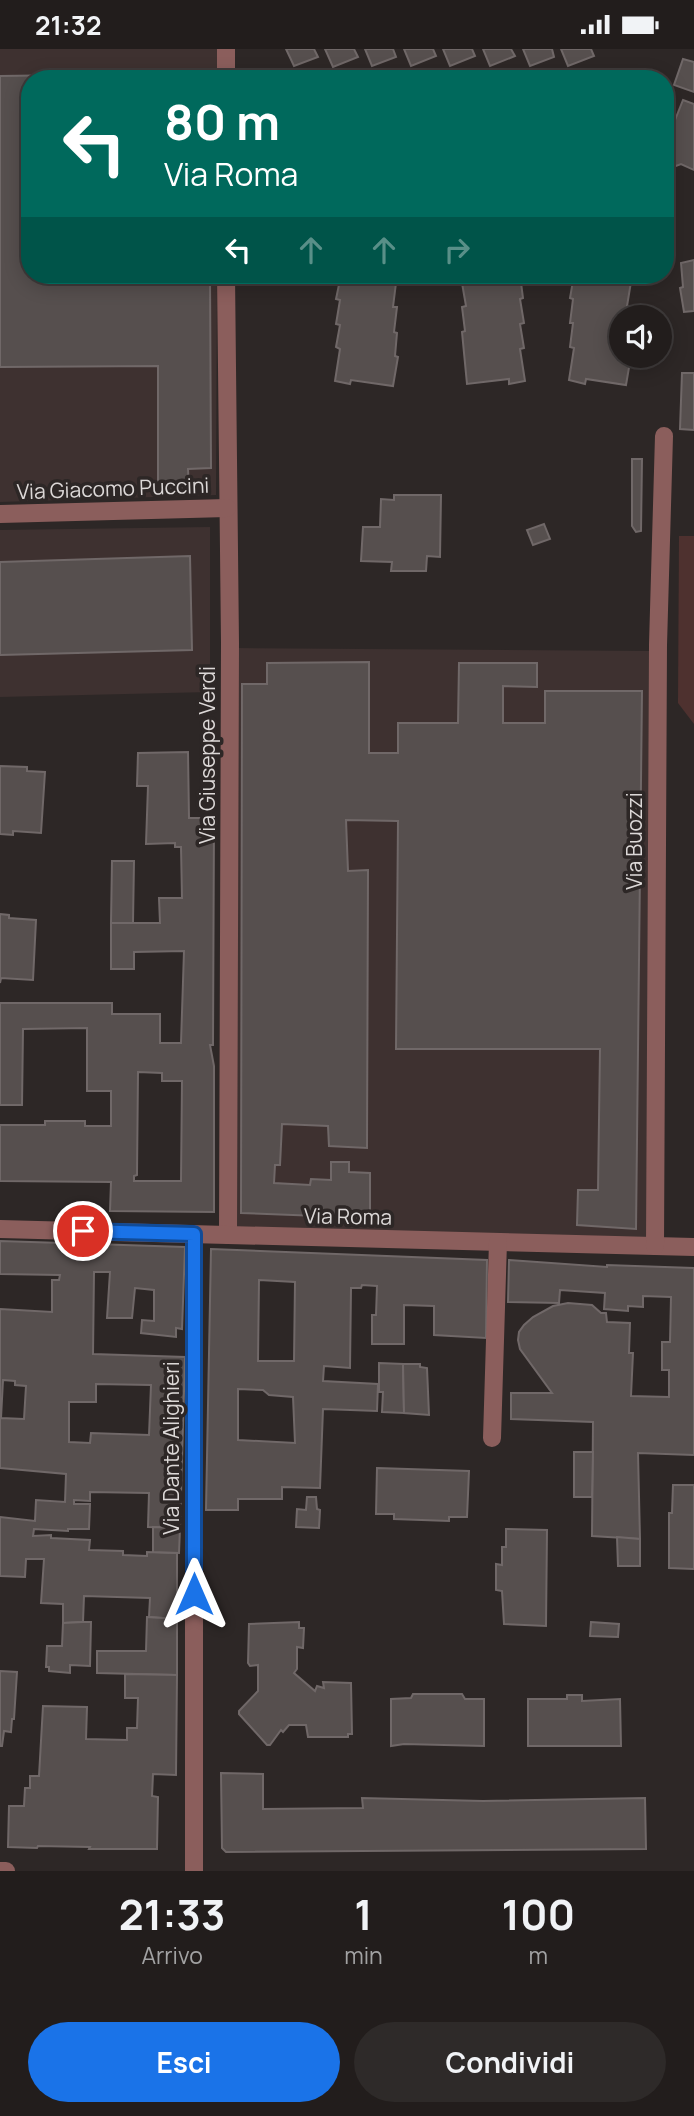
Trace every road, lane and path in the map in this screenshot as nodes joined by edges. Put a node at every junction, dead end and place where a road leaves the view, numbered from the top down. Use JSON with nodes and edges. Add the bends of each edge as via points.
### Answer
{"nodes":[{"id":1,"x":226,"y":49,"type":"edge"},
{"id":2,"x":226,"y":70,"type":"edge"},
{"id":3,"x":226,"y":284,"type":"edge"},
{"id":4,"x":664,"y":436,"type":"dead end"},
{"id":5,"x":227,"y":508,"type":"junction"},
{"id":6,"x":0,"y":514,"type":"edge"},
{"id":7,"x":0,"y":1229,"type":"edge"},
{"id":8,"x":194,"y":1234,"type":"junction"},
{"id":9,"x":228,"y":1235,"type":"junction"},
{"id":10,"x":498,"y":1242,"type":"junction"},
{"id":11,"x":655,"y":1246,"type":"junction"},
{"id":12,"x":694,"y":1247,"type":"edge"},
{"id":13,"x":492,"y":1438,"type":"dead end"},
{"id":14,"x":0,"y":1871,"type":"edge"},
{"id":15,"x":6,"y":1871,"type":"edge"},
{"id":16,"x":194,"y":1871,"type":"edge"}],
"edges":[{"from":1,"to":2,"type":"street"},
{"from":3,"to":5,"type":"street","name":"Via Giuseppe Verdi"},
{"from":4,"to":11,"type":"street","name":"Via Buozzi","via":[[658,645]]},
{"from":5,"to":6,"type":"street","name":"Via Giacomo Puccini"},
{"from":5,"to":9,"type":"street","name":"Via Giuseppe Verdi"},
{"from":7,"to":8,"type":"street","name":"Via Roma"},
{"from":8,"to":9,"type":"street","name":"Via Roma"},
{"from":8,"to":16,"type":"street","name":"Via Dante Alighieri"},
{"from":9,"to":10,"type":"street","name":"Via Roma"},
{"from":10,"to":11,"type":"street","name":"Via Roma"},
{"from":10,"to":13,"type":"street"},
{"from":11,"to":12,"type":"street","name":"Via Roma"},
{"from":14,"to":15,"type":"street"}]}
